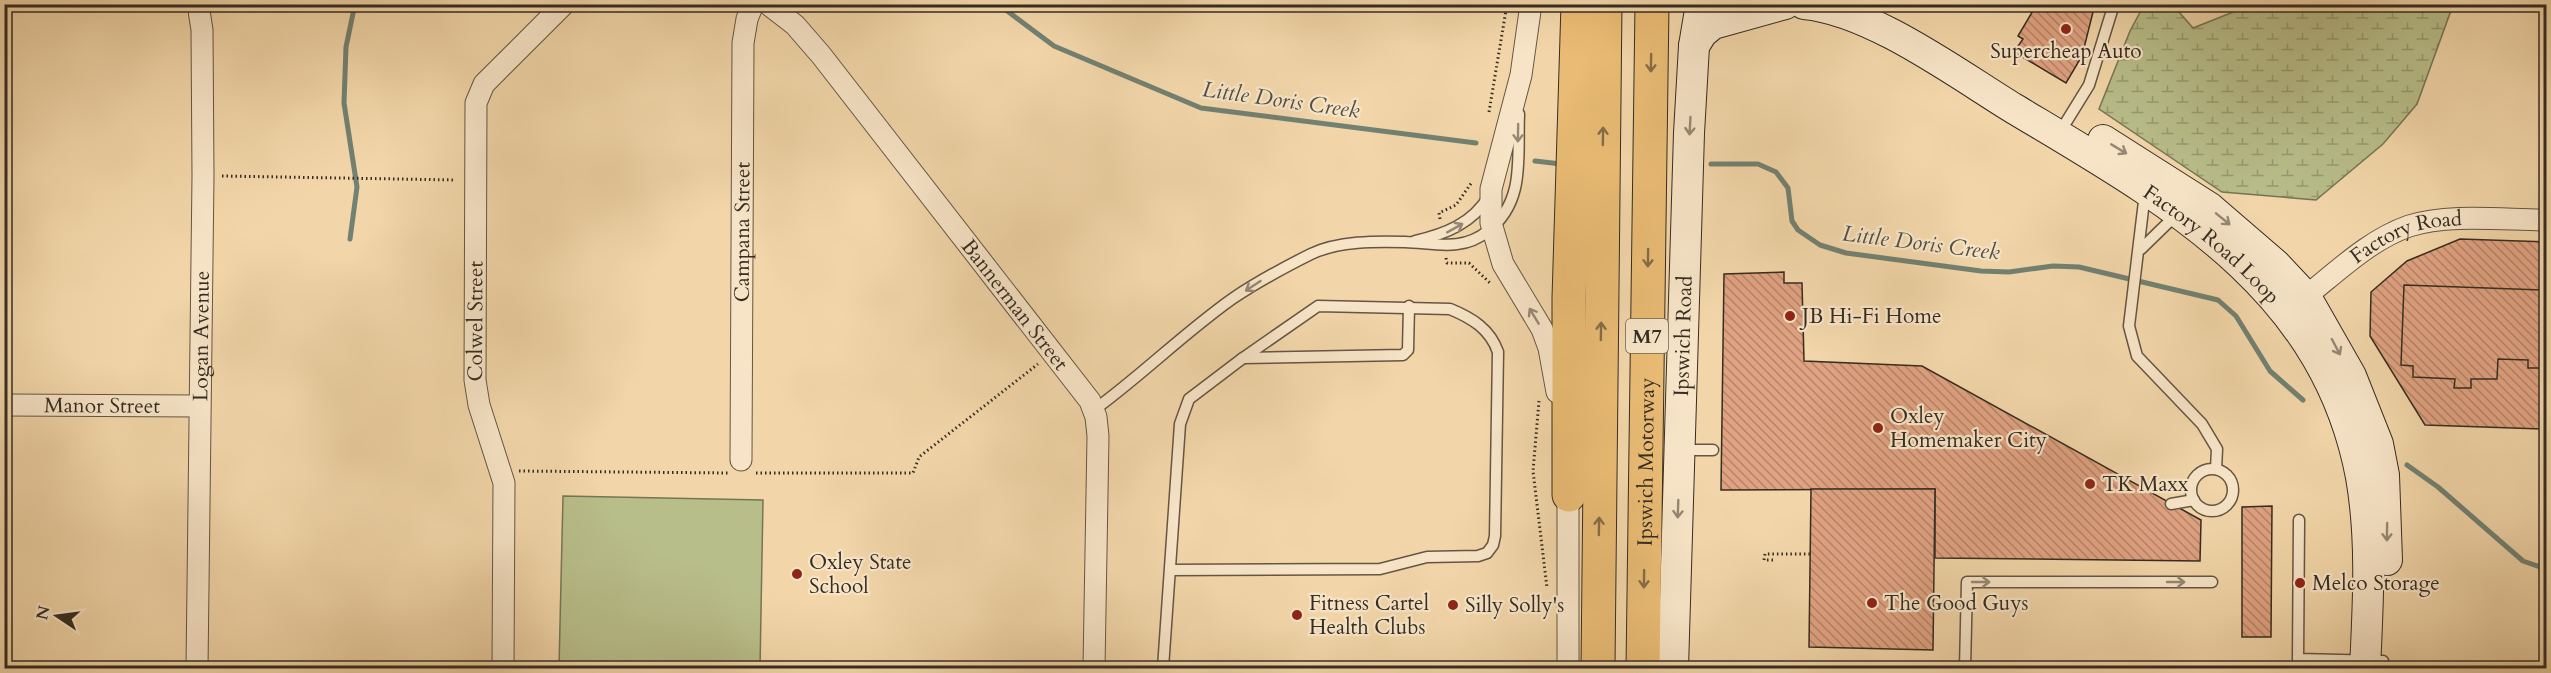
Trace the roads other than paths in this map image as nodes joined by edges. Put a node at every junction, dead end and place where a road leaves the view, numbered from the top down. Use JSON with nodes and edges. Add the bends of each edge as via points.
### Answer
{"nodes":[{"id":1,"x":198,"y":4,"type":"edge"},
{"id":2,"x":564,"y":4,"type":"edge"},
{"id":3,"x":753,"y":4,"type":"edge"},
{"id":4,"x":768,"y":4,"type":"edge"},
{"id":5,"x":1531,"y":4,"type":"edge"},
{"id":6,"x":1578,"y":4,"type":"edge"},
{"id":7,"x":1605,"y":4,"type":"edge"},
{"id":8,"x":1652,"y":4,"type":"edge"},
{"id":9,"x":1701,"y":4,"type":"edge"},
{"id":10,"x":1785,"y":4,"type":"edge"},
{"id":11,"x":1804,"y":4,"type":"edge"},
{"id":12,"x":1869,"y":4,"type":"edge"},
{"id":13,"x":2114,"y":4,"type":"edge"},
{"id":14,"x":1695,"y":46,"type":"junction"},
{"id":15,"x":1521,"y":75,"type":"junction"},
{"id":16,"x":2063,"y":127,"type":"junction"},
{"id":17,"x":2152,"y":182,"type":"junction"},
{"id":18,"x":1490,"y":195,"type":"junction"},
{"id":19,"x":2183,"y":204,"type":"junction"},
{"id":20,"x":2547,"y":220,"type":"edge"},
{"id":21,"x":1492,"y":228,"type":"junction"},
{"id":22,"x":1409,"y":242,"type":"junction"},
{"id":23,"x":2140,"y":249,"type":"junction"},
{"id":24,"x":2296,"y":304,"type":"junction"},
{"id":25,"x":1409,"y":306,"type":"junction"},
{"id":26,"x":1243,"y":358,"type":"junction"},
{"id":27,"x":4,"y":405,"type":"edge"},
{"id":28,"x":199,"y":406,"type":"junction"},
{"id":29,"x":1094,"y":410,"type":"junction"},
{"id":30,"x":1681,"y":450,"type":"junction"},
{"id":31,"x":1713,"y":450,"type":"dead end"},
{"id":32,"x":741,"y":469,"type":"road end"},
{"id":33,"x":2217,"y":469,"type":"junction"},
{"id":34,"x":1569,"y":495,"type":"junction"},
{"id":35,"x":2194,"y":500,"type":"junction"},
{"id":36,"x":2172,"y":504,"type":"dead end"},
{"id":37,"x":2299,"y":520,"type":"dead end"},
{"id":38,"x":1170,"y":570,"type":"junction"},
{"id":39,"x":2212,"y":582,"type":"dead end"},
{"id":40,"x":2374,"y":664,"type":"edge"},
{"id":41,"x":197,"y":669,"type":"edge"},
{"id":42,"x":503,"y":669,"type":"edge"},
{"id":43,"x":1094,"y":669,"type":"edge"},
{"id":44,"x":1163,"y":669,"type":"edge"},
{"id":45,"x":1569,"y":669,"type":"edge"},
{"id":46,"x":1598,"y":669,"type":"edge"},
{"id":47,"x":1642,"y":669,"type":"edge"},
{"id":48,"x":1673,"y":669,"type":"edge"},
{"id":49,"x":1965,"y":669,"type":"edge"}],
"edges":[{"from":1,"to":28,"type":"street","name":"Logan Avenue","via":[[202,30],[203,176]]},
{"from":2,"to":42,"type":"street","name":"Colwel Street","via":[[481,88],[476,103],[475,387],[504,483]]},
{"from":3,"to":32,"type":"street","name":"Campana Street","via":[[743,44]]},
{"from":4,"to":29,"type":"street","name":"Bannerman Street","via":[[795,25],[820,55],[1083,390]]},
{"from":5,"to":15,"type":"street"},
{"from":6,"to":34,"type":"highway","via":[[1569,298]]},
{"from":46,"to":7,"type":"highway","number":"M7","one_way":true},
{"from":8,"to":47,"type":"highway","name":"Ipswich Motorway","number":"M7","one_way":true},
{"from":9,"to":14,"type":"main road","name":"Ipswich Road"},
{"from":10,"to":14,"type":"main road","via":[[1713,24]]},
{"from":11,"to":16,"type":"main road","name":"Factory Road Loop","via":[[1865,22]]},
{"from":12,"to":16,"type":"main road","name":"Factory Road Loop"},
{"from":13,"to":16,"type":"lane","via":[[2089,85]]},
{"from":14,"to":30,"type":"main road","name":"Ipswich Road","one_way":true},
{"from":15,"to":18,"type":"street"},
{"from":15,"to":21,"type":"lane","one_way":true,"via":[[1518,182],[1505,214]]},
{"from":16,"to":17,"type":"main road","name":"Factory Road Loop"},
{"from":17,"to":19,"type":"main road","name":"Factory Road Loop"},
{"from":17,"to":23,"type":"lane"},
{"from":18,"to":21,"type":"street"},
{"from":22,"to":18,"type":"lane","one_way":true,"via":[[1461,225]]},
{"from":19,"to":23,"type":"lane"},
{"from":19,"to":24,"type":"main road","name":"Factory Road Loop","via":[[2244,236]]},
{"from":20,"to":24,"type":"street","name":"Factory Road","via":[[2449,220],[2409,226],[2360,253]]},
{"from":21,"to":22,"type":"lane","via":[[1469,242],[1450,246]]},
{"from":34,"to":21,"type":"street","one_way":true,"via":[[1549,348],[1503,264]]},
{"from":22,"to":29,"type":"lane","one_way":true,"via":[[1334,248],[1265,278],[1232,299]]},
{"from":23,"to":33,"type":"lane","via":[[2129,326],[2137,356],[2202,424],[2217,449]]},
{"from":24,"to":40,"type":"main road","name":"Factory Road Loop","via":[[2309,344],[2332,383],[2354,447],[2363,490]]},
{"from":25,"to":26,"type":"lane","via":[[1318,306]]},
{"from":25,"to":26,"type":"lane","via":[[1408,350],[1403,355]]},
{"from":25,"to":38,"type":"lane","via":[[1450,309],[1467,316],[1489,334],[1498,352],[1496,536],[1487,553],[1427,557],[1380,569]]},
{"from":26,"to":38,"type":"lane","via":[[1198,391],[1184,410]]},
{"from":27,"to":28,"type":"street","name":"Manor Street"},
{"from":28,"to":41,"type":"street","name":"Logan Avenue"},
{"from":29,"to":43,"type":"street","name":"Bannerman Street","via":[[1098,436]]},
{"from":30,"to":31,"type":"lane"},
{"from":30,"to":48,"type":"main road","name":"Ipswich Road","one_way":true},
{"from":33,"to":35,"type":"lane","via":[[2198,475],[2191,486]]},
{"from":33,"to":35,"type":"lane","via":[[2231,482],[2229,502],[2211,511]]},
{"from":34,"to":45,"type":"street"},
{"from":35,"to":36,"type":"lane"},
{"from":37,"to":40,"type":"lane","via":[[2298,659]]},
{"from":38,"to":44,"type":"lane"},
{"from":49,"to":39,"type":"lane","one_way":true,"via":[[1967,582]]}]}
